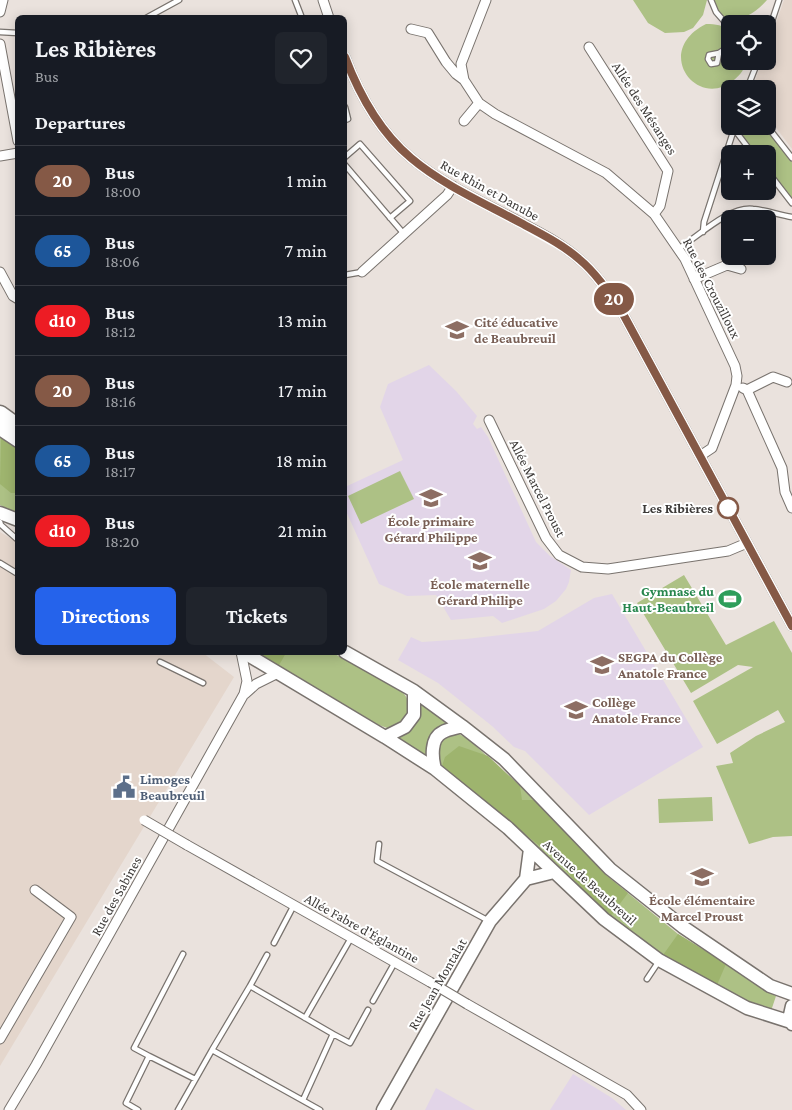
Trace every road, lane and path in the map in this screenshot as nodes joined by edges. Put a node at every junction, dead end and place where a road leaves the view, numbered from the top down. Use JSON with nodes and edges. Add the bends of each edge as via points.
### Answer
{"nodes":[{"id":1,"x":3,"y":0,"type":"edge"},
{"id":2,"x":179,"y":0,"type":"edge"},
{"id":3,"x":295,"y":0,"type":"edge"},
{"id":4,"x":323,"y":0,"type":"edge"},
{"id":5,"x":486,"y":0,"type":"edge"},
{"id":6,"x":711,"y":0,"type":"edge"},
{"id":7,"x":779,"y":0,"type":"edge"},
{"id":8,"x":0,"y":12,"type":"edge"},
{"id":9,"x":152,"y":15,"type":"edge"},
{"id":10,"x":301,"y":15,"type":"edge"},
{"id":11,"x":328,"y":15,"type":"edge"},
{"id":12,"x":774,"y":15,"type":"edge"},
{"id":13,"x":721,"y":18,"type":"edge"},
{"id":14,"x":411,"y":29,"type":"dead end"},
{"id":15,"x":0,"y":32,"type":"edge"},
{"id":16,"x":15,"y":33,"type":"edge"},
{"id":17,"x":0,"y":44,"type":"edge"},
{"id":18,"x":589,"y":47,"type":"dead end"},
{"id":19,"x":347,"y":62,"type":"edge"},
{"id":20,"x":464,"y":80,"type":"junction"},
{"id":21,"x":479,"y":103,"type":"junction"},
{"id":22,"x":464,"y":121,"type":"dead end"},
{"id":23,"x":15,"y":124,"type":"edge"},
{"id":24,"x":732,"y":135,"type":"edge"},
{"id":25,"x":774,"y":135,"type":"edge"},
{"id":26,"x":15,"y":154,"type":"edge"},
{"id":27,"x":347,"y":155,"type":"edge"},
{"id":28,"x":0,"y":156,"type":"edge"},
{"id":29,"x":792,"y":158,"type":"edge"},
{"id":30,"x":347,"y":167,"type":"edge"},
{"id":31,"x":776,"y":182,"type":"edge"},
{"id":32,"x":453,"y":186,"type":"junction"},
{"id":33,"x":792,"y":203,"type":"edge"},
{"id":34,"x":654,"y":214,"type":"junction"},
{"id":35,"x":390,"y":218,"type":"junction"},
{"id":36,"x":792,"y":218,"type":"edge"},
{"id":37,"x":702,"y":232,"type":"junction"},
{"id":38,"x":404,"y":234,"type":"junction"},
{"id":39,"x":678,"y":248,"type":"junction"},
{"id":40,"x":742,"y":268,"type":"dead end"},
{"id":41,"x":0,"y":272,"type":"edge"},
{"id":42,"x":362,"y":272,"type":"joint"},
{"id":43,"x":347,"y":275,"type":"edge"},
{"id":44,"x":694,"y":279,"type":"junction"},
{"id":45,"x":15,"y":297,"type":"edge"},
{"id":46,"x":787,"y":382,"type":"dead end"},
{"id":47,"x":736,"y":385,"type":"junction"},
{"id":48,"x":747,"y":390,"type":"junction"},
{"id":49,"x":0,"y":414,"type":"edge"},
{"id":50,"x":489,"y":420,"type":"dead end"},
{"id":51,"x":15,"y":425,"type":"edge"},
{"id":52,"x":0,"y":429,"type":"edge"},
{"id":53,"x":15,"y":439,"type":"edge"},
{"id":54,"x":700,"y":456,"type":"junction"},
{"id":55,"x":792,"y":506,"type":"edge"},
{"id":56,"x":0,"y":513,"type":"edge"},
{"id":57,"x":15,"y":519,"type":"edge"},
{"id":58,"x":0,"y":522,"type":"edge"},
{"id":59,"x":15,"y":537,"type":"edge"},
{"id":60,"x":747,"y":543,"type":"junction"},
{"id":61,"x":0,"y":563,"type":"edge"},
{"id":62,"x":15,"y":572,"type":"edge"},
{"id":63,"x":788,"y":609,"type":"edge"},
{"id":64,"x":792,"y":626,"type":"edge"},
{"id":65,"x":347,"y":653,"type":"edge"},
{"id":66,"x":243,"y":655,"type":"edge"},
{"id":67,"x":247,"y":655,"type":"edge"},
{"id":68,"x":160,"y":662,"type":"dead end"},
{"id":69,"x":278,"y":674,"type":"junction"},
{"id":70,"x":203,"y":683,"type":"dead end"},
{"id":71,"x":414,"y":691,"type":"junction"},
{"id":72,"x":244,"y":694,"type":"junction"},
{"id":73,"x":462,"y":726,"type":"junction"},
{"id":74,"x":385,"y":737,"type":"junction"},
{"id":75,"x":436,"y":769,"type":"junction"},
{"id":76,"x":144,"y":820,"type":"dead end"},
{"id":77,"x":379,"y":844,"type":"dead end"},
{"id":78,"x":530,"y":849,"type":"junction"},
{"id":79,"x":554,"y":872,"type":"junction"},
{"id":80,"x":526,"y":879,"type":"junction"},
{"id":81,"x":35,"y":890,"type":"dead end"},
{"id":82,"x":294,"y":906,"type":"junction"},
{"id":83,"x":490,"y":921,"type":"junction"},
{"id":84,"x":351,"y":938,"type":"junction"},
{"id":85,"x":274,"y":943,"type":"dead end"},
{"id":86,"x":182,"y":954,"type":"dead end"},
{"id":87,"x":267,"y":955,"type":"dead end"},
{"id":88,"x":659,"y":960,"type":"junction"},
{"id":89,"x":395,"y":962,"type":"junction"},
{"id":90,"x":647,"y":979,"type":"dead end"},
{"id":91,"x":250,"y":986,"type":"junction"},
{"id":92,"x":792,"y":994,"type":"edge"},
{"id":93,"x":373,"y":1001,"type":"dead end"},
{"id":94,"x":792,"y":1006,"type":"edge"},
{"id":95,"x":368,"y":1010,"type":"dead end"},
{"id":96,"x":305,"y":1018,"type":"junction"},
{"id":97,"x":792,"y":1023,"type":"edge"},
{"id":98,"x":333,"y":1034,"type":"junction"},
{"id":99,"x":0,"y":1039,"type":"edge"},
{"id":100,"x":212,"y":1050,"type":"junction"},
{"id":101,"x":149,"y":1056,"type":"junction"},
{"id":102,"x":195,"y":1079,"type":"junction"},
{"id":103,"x":303,"y":1100,"type":"junction"},
{"id":104,"x":8,"y":1110,"type":"edge"},
{"id":105,"x":138,"y":1110,"type":"edge"},
{"id":106,"x":178,"y":1110,"type":"edge"},
{"id":107,"x":320,"y":1110,"type":"edge"},
{"id":108,"x":383,"y":1110,"type":"edge"},
{"id":109,"x":641,"y":1110,"type":"edge"}],
"edges":[{"from":1,"to":8,"type":"street"},
{"from":2,"to":9,"type":"lane"},
{"from":3,"to":10,"type":"lane"},
{"from":4,"to":11,"type":"street"},
{"from":5,"to":20,"type":"street","via":[[461,64]]},
{"from":6,"to":13,"type":"lane"},
{"from":7,"to":12,"type":"lane"},
{"from":14,"to":20,"type":"street","name":"Rue des Crouzilloux","via":[[428,33],[446,62]]},
{"from":15,"to":16,"type":"lane"},
{"from":17,"to":23,"type":"street"},
{"from":18,"to":34,"type":"street","name":"Allée des Mésanges","via":[[668,171],[660,206]]},
{"from":19,"to":32,"type":"street","name":"Rue Rhin et Danube","via":[[364,99],[386,131],[409,157]]},
{"from":20,"to":21,"type":"street","name":"Rue des Crouzilloux"},
{"from":21,"to":22,"type":"street"},
{"from":21,"to":34,"type":"street","name":"Rue des Crouzilloux","via":[[606,173]]},
{"from":24,"to":37,"type":"lane"},
{"from":25,"to":29,"type":"lane"},
{"from":26,"to":28,"type":"street"},
{"from":27,"to":35,"type":"lane","via":[[360,144],[410,201]]},
{"from":30,"to":35,"type":"lane"},
{"from":31,"to":33,"type":"lane"},
{"from":32,"to":38,"type":"street"},
{"from":32,"to":54,"type":"street","name":"Rue Rhin et Danube","via":[[550,238],[579,259],[600,280],[622,312]]},
{"from":34,"to":39,"type":"street","name":"Rue des Crouzilloux"},
{"from":35,"to":38,"type":"lane"},
{"from":36,"to":37,"type":"lane","via":[[751,208],[716,220]]},
{"from":37,"to":39,"type":"lane"},
{"from":38,"to":42,"type":"street"},
{"from":39,"to":44,"type":"street","name":"Rue des Crouzilloux"},
{"from":40,"to":44,"type":"street","via":[[727,265]]},
{"from":41,"to":45,"type":"street"},
{"from":42,"to":43,"type":"lane"},
{"from":44,"to":47,"type":"street","name":"Rue des Crouzilloux","via":[[735,366]]},
{"from":46,"to":48,"type":"street","via":[[773,377]]},
{"from":47,"to":48,"type":"street"},
{"from":47,"to":54,"type":"street","name":"Rue des Crouzilloux","via":[[712,448]]},
{"from":48,"to":55,"type":"street","via":[[782,468],[785,492]]},
{"from":49,"to":51,"type":"highway"},
{"from":50,"to":60,"type":"street","name":"Allée Marcel Proust","via":[[546,538],[559,555],[582,567],[608,569],[728,551]]},
{"from":52,"to":53,"type":"main road"},
{"from":54,"to":60,"type":"street","name":"Rue Rhin et Danube"},
{"from":56,"to":57,"type":"main road"},
{"from":58,"to":59,"type":"lane"},
{"from":60,"to":63,"type":"street","name":"Rue Rhin et Danube"},
{"from":61,"to":62,"type":"lane"},
{"from":63,"to":64,"type":"street","name":"Rue Rhin et Danube"},
{"from":65,"to":71,"type":"main road","name":"Avenue de Beaubreuil"},
{"from":66,"to":72,"type":"street","name":"Rue des Sabines","via":[[247,681]]},
{"from":67,"to":69,"type":"main road","name":"Avenue de Beaubreuil"},
{"from":68,"to":70,"type":"lane"},
{"from":69,"to":72,"type":"street","name":"Rue des Sabines","via":[[256,684]]},
{"from":69,"to":74,"type":"main road","name":"Avenue de Beaubreuil"},
{"from":71,"to":73,"type":"main road","name":"Avenue de Beaubreuil"},
{"from":71,"to":74,"type":"main road","via":[[414,715],[405,727]]},
{"from":72,"to":104,"type":"street","name":"Rue des Sabines"},
{"from":73,"to":75,"type":"main road","via":[[441,732],[433,744]]},
{"from":73,"to":92,"type":"main road","name":"Avenue de Beaubreuil","via":[[504,759],[610,869],[683,927],[770,986]]},
{"from":74,"to":75,"type":"main road","name":"Avenue de Beaubreuil"},
{"from":75,"to":78,"type":"main road","name":"Avenue de Beaubreuil"},
{"from":76,"to":82,"type":"street","name":"Allée Fabre d'Églantine","bridge":true},
{"from":77,"to":83,"type":"lane","via":[[377,861]]},
{"from":78,"to":79,"type":"main road","name":"Avenue de Beaubreuil"},
{"from":78,"to":80,"type":"main road"},
{"from":79,"to":80,"type":"main road"},
{"from":79,"to":88,"type":"main road","name":"Avenue de Beaubreuil","via":[[604,919]]},
{"from":80,"to":83,"type":"main road","name":"Rue Jean Montalat"},
{"from":81,"to":99,"type":"street","via":[[71,917]]},
{"from":82,"to":84,"type":"street","name":"Allée Fabre d'Églantine"},
{"from":82,"to":85,"type":"lane"},
{"from":83,"to":108,"type":"main road","name":"Rue Jean Montalat"},
{"from":84,"to":89,"type":"street","name":"Allée Fabre d'Églantine"},
{"from":84,"to":96,"type":"lane"},
{"from":86,"to":101,"type":"lane","via":[[134,1048]]},
{"from":87,"to":91,"type":"lane"},
{"from":88,"to":90,"type":"lane"},
{"from":88,"to":97,"type":"main road","name":"Avenue de Beaubreuil","via":[[747,1008]]},
{"from":89,"to":93,"type":"lane"},
{"from":89,"to":109,"type":"street","name":"Allée Fabre d'Églantine","bridge":true,"via":[[627,1095]]},
{"from":91,"to":96,"type":"lane"},
{"from":91,"to":100,"type":"lane"},
{"from":94,"to":97,"type":"main road","name":"Avenue de Beaubreuil"},
{"from":95,"to":98,"type":"lane","via":[[350,1043]]},
{"from":96,"to":98,"type":"lane"},
{"from":98,"to":103,"type":"lane"},
{"from":100,"to":102,"type":"lane"},
{"from":100,"to":103,"type":"lane"},
{"from":101,"to":102,"type":"lane"},
{"from":101,"to":105,"type":"lane","via":[[126,1103]]},
{"from":102,"to":106,"type":"lane"},
{"from":103,"to":107,"type":"lane"}]}
